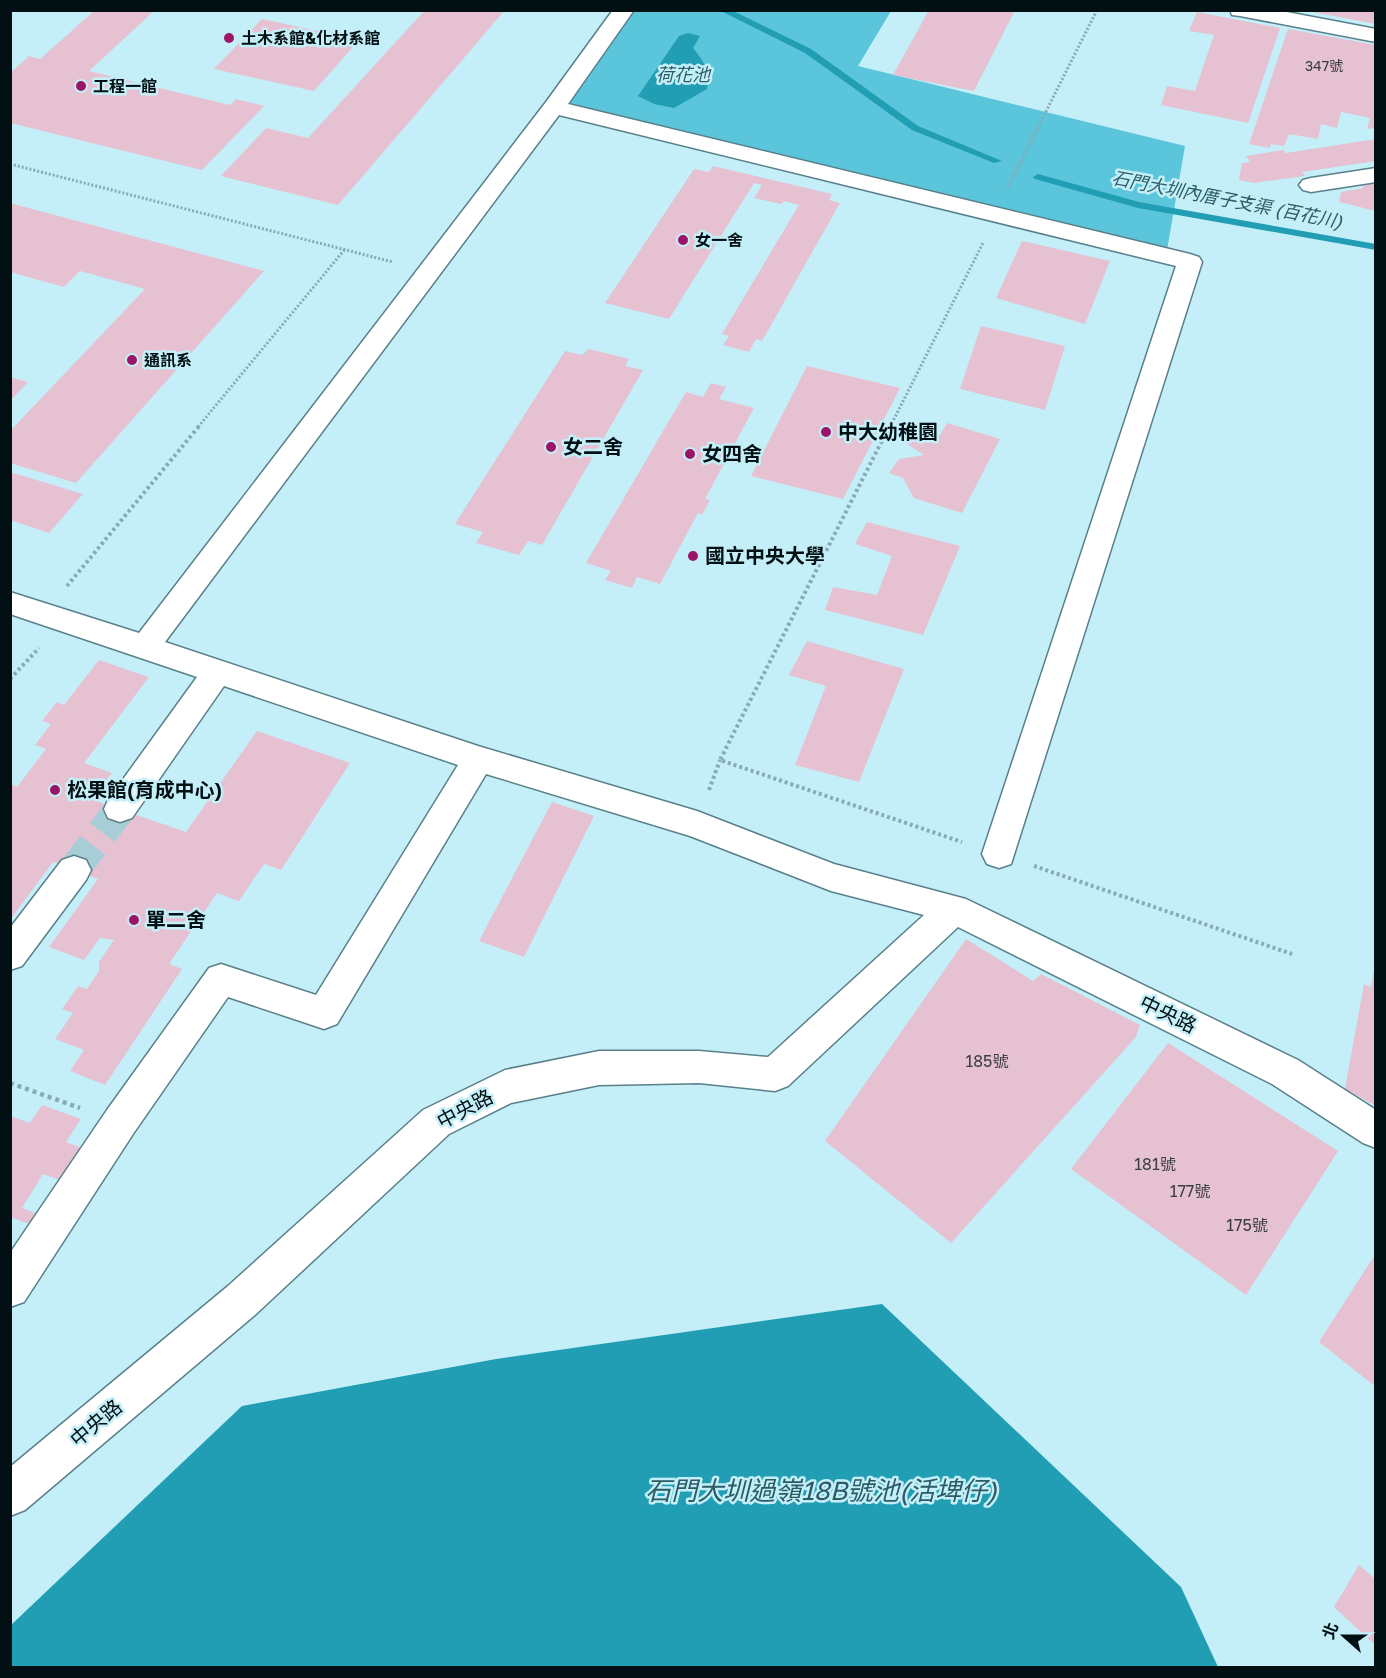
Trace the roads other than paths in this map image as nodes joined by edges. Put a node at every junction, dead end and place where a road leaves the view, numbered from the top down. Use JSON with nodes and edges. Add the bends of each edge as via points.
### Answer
{"nodes":[{"id":1,"x":624,"y":10,"type":"edge"},
{"id":2,"x":1240,"y":10,"type":"edge"},
{"id":3,"x":1376,"y":36,"type":"edge"},
{"id":4,"x":554,"y":107,"type":"junction"},
{"id":5,"x":1376,"y":175,"type":"edge"},
{"id":6,"x":1311,"y":185,"type":"dead end"},
{"id":7,"x":10,"y":603,"type":"edge"},
{"id":8,"x":145,"y":647,"type":"junction"},
{"id":9,"x":218,"y":671,"type":"junction"},
{"id":10,"x":478,"y":759,"type":"junction"},
{"id":11,"x":120,"y":809,"type":"tunnel mouth"},
{"id":12,"x":999,"y":854,"type":"road end"},
{"id":13,"x":74,"y":870,"type":"tunnel mouth"},
{"id":14,"x":954,"y":909,"type":"junction"},
{"id":15,"x":10,"y":955,"type":"edge"},
{"id":16,"x":1376,"y":1131,"type":"edge"},
{"id":17,"x":10,"y":1288,"type":"edge"},
{"id":18,"x":10,"y":1496,"type":"edge"}],
"edges":[{"from":1,"to":4,"type":"street"},
{"from":2,"to":3,"type":"street"},
{"from":4,"to":8,"type":"street"},
{"from":4,"to":12,"type":"street","via":[[1190,262]]},
{"from":5,"to":6,"type":"street"},
{"from":7,"to":8,"type":"street","name":"中央路"},
{"from":8,"to":9,"type":"street","name":"中央路"},
{"from":9,"to":10,"type":"street","name":"中央路"},
{"from":9,"to":11,"type":"street"},
{"from":10,"to":14,"type":"street","name":"中央路","via":[[697,825],[831,877]]},
{"from":10,"to":17,"type":"street","via":[[324,1013],[221,979]]},
{"from":13,"to":15,"type":"street"},
{"from":14,"to":16,"type":"street","name":"中央路","via":[[1285,1072]]},
{"from":14,"to":18,"type":"street","name":"中央路","via":[[775,1074],[699,1067],[599,1068],[505,1088],[436,1122],[242,1300]]}]}
